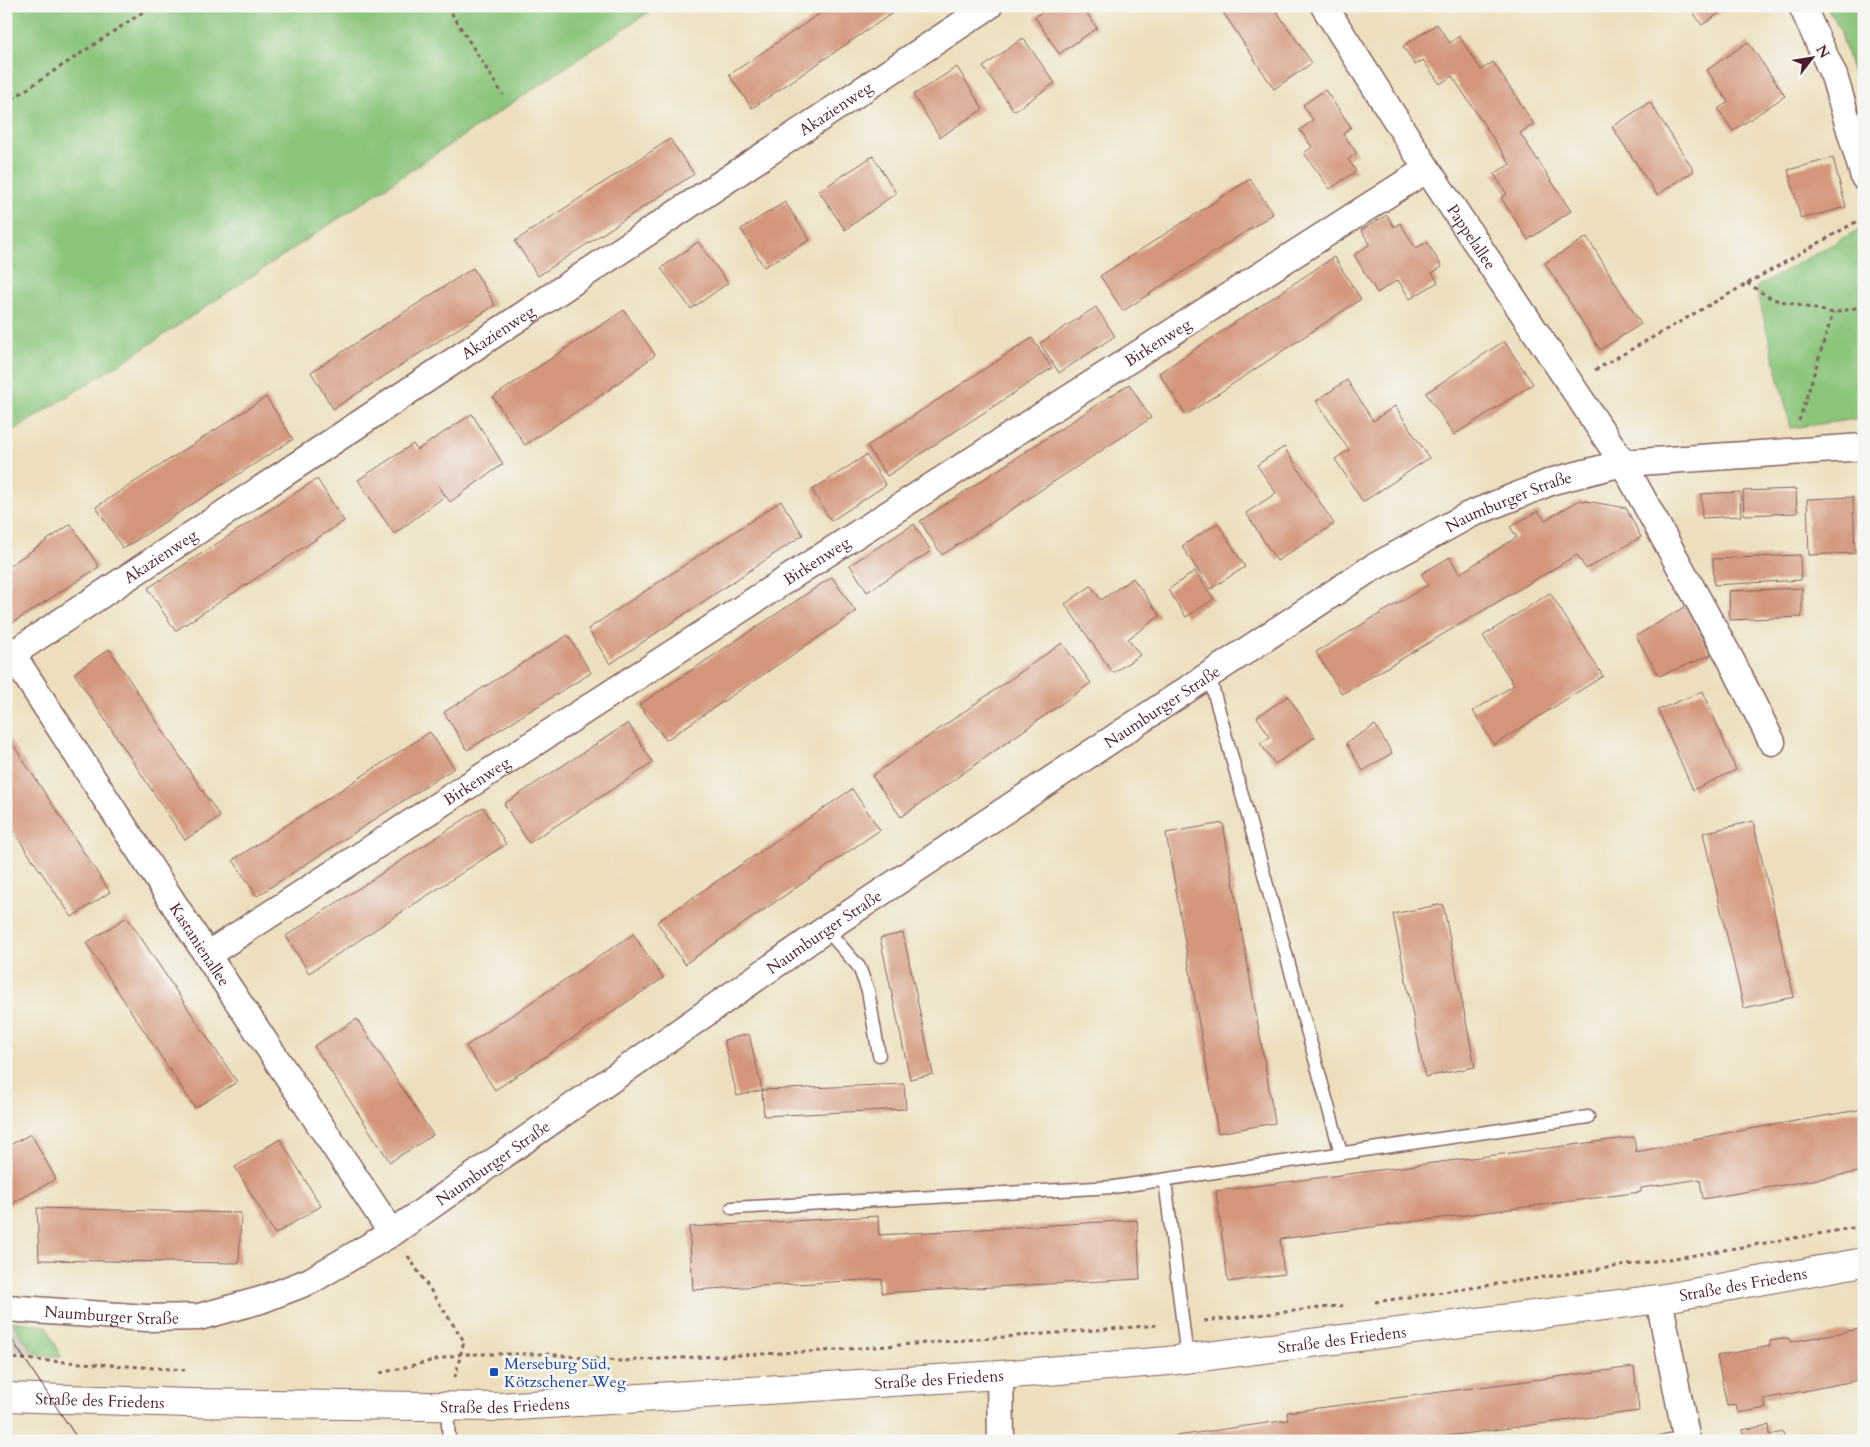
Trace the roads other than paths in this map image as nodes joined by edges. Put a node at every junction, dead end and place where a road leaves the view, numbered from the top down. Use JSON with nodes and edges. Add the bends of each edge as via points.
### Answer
{"nodes":[{"id":1,"x":989,"y":6,"type":"edge"},
{"id":2,"x":1324,"y":6,"type":"edge"},
{"id":3,"x":1802,"y":6,"type":"edge"},
{"id":4,"x":1427,"y":169,"type":"junction"},
{"id":5,"x":1864,"y":177,"type":"edge"},
{"id":6,"x":1864,"y":447,"type":"edge"},
{"id":7,"x":1623,"y":463,"type":"junction"},
{"id":8,"x":9,"y":656,"type":"edge"},
{"id":9,"x":1209,"y":675,"type":"junction"},
{"id":10,"x":1772,"y":742,"type":"dead end"},
{"id":11,"x":826,"y":929,"type":"junction"},
{"id":12,"x":207,"y":955,"type":"junction"},
{"id":13,"x":879,"y":1055,"type":"dead end"},
{"id":14,"x":1588,"y":1117,"type":"dead end"},
{"id":15,"x":1341,"y":1153,"type":"junction"},
{"id":16,"x":1165,"y":1180,"type":"junction"},
{"id":17,"x":732,"y":1208,"type":"dead end"},
{"id":18,"x":392,"y":1233,"type":"junction"},
{"id":19,"x":1864,"y":1262,"type":"edge"},
{"id":20,"x":1659,"y":1299,"type":"junction"},
{"id":21,"x":6,"y":1308,"type":"edge"},
{"id":22,"x":1187,"y":1358,"type":"junction"},
{"id":23,"x":1000,"y":1375,"type":"junction"},
{"id":24,"x":6,"y":1397,"type":"edge"},
{"id":25,"x":447,"y":1406,"type":"junction"},
{"id":26,"x":1679,"y":1440,"type":"edge"},
{"id":27,"x":449,"y":1441,"type":"edge"},
{"id":28,"x":1001,"y":1441,"type":"edge"}],
"edges":[{"from":1,"to":8,"type":"street","name":"Akazienweg"},
{"from":2,"to":4,"type":"street","name":"Pappelallee"},
{"from":3,"to":5,"type":"street","via":[[1834,76]]},
{"from":4,"to":7,"type":"street","name":"Pappelallee"},
{"from":4,"to":12,"type":"street","name":"Birkenweg"},
{"from":6,"to":7,"type":"street","name":"Naumburger Straße"},
{"from":7,"to":9,"type":"street","name":"Naumburger Straße","via":[[1553,481],[1469,515],[1367,571]]},
{"from":7,"to":10,"type":"street","via":[[1730,658]]},
{"from":8,"to":12,"type":"street","name":"Kastanienallee"},
{"from":9,"to":11,"type":"street","name":"Naumburger Straße"},
{"from":9,"to":15,"type":"lane"},
{"from":11,"to":13,"type":"lane","via":[[859,967],[868,991]]},
{"from":11,"to":18,"type":"street","name":"Naumburger Straße"},
{"from":12,"to":18,"type":"street","name":"Kastanienallee"},
{"from":14,"to":15,"type":"lane"},
{"from":15,"to":16,"type":"lane"},
{"from":16,"to":17,"type":"lane","via":[[1114,1187]]},
{"from":16,"to":22,"type":"lane"},
{"from":18,"to":21,"type":"street","name":"Naumburger Straße","via":[[310,1281],[261,1300],[199,1317],[146,1318]]},
{"from":19,"to":20,"type":"street","name":"Straße des Friedens"},
{"from":20,"to":22,"type":"street","name":"Straße des Friedens"},
{"from":20,"to":26,"type":"street"},
{"from":22,"to":23,"type":"street","name":"Straße des Friedens"},
{"from":23,"to":25,"type":"street","name":"Straße des Friedens","via":[[500,1407]]},
{"from":23,"to":28,"type":"street"},
{"from":24,"to":25,"type":"street","name":"Straße des Friedens"},
{"from":25,"to":27,"type":"lane"}]}
